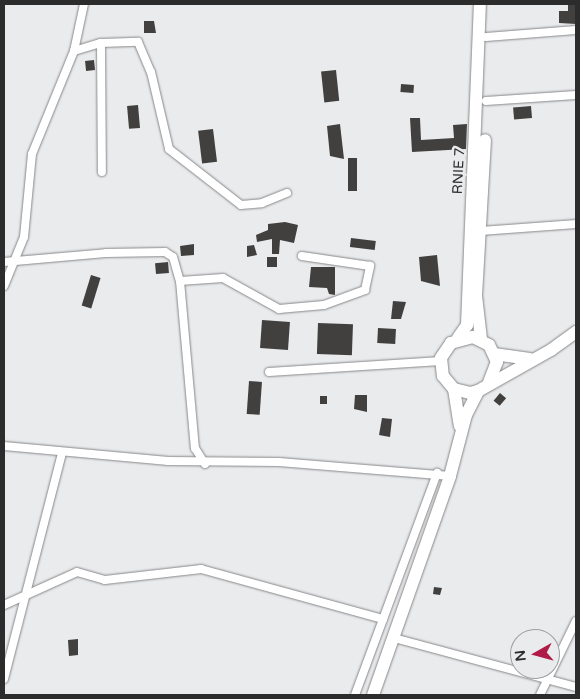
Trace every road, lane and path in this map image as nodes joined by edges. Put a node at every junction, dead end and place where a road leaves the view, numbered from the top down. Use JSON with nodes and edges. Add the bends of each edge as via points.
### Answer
{"nodes":[{"id":1,"x":84,"y":4,"type":"edge"},
{"id":2,"x":480,"y":4,"type":"edge"},
{"id":3,"x":487,"y":4,"type":"edge"},
{"id":4,"x":576,"y":30,"type":"edge"},
{"id":5,"x":486,"y":37,"type":"junction"},
{"id":6,"x":101,"y":43,"type":"junction"},
{"id":7,"x":74,"y":51,"type":"junction"},
{"id":8,"x":576,"y":95,"type":"edge"},
{"id":9,"x":486,"y":101,"type":"junction"},
{"id":10,"x":102,"y":172,"type":"dead end"},
{"id":11,"x":287,"y":192,"type":"dead end"},
{"id":12,"x":576,"y":224,"type":"edge"},
{"id":13,"x":481,"y":232,"type":"junction"},
{"id":14,"x":302,"y":256,"type":"dead end"},
{"id":15,"x":7,"y":262,"type":"edge"},
{"id":16,"x":180,"y":280,"type":"junction"},
{"id":17,"x":4,"y":286,"type":"edge"},
{"id":18,"x":575,"y":335,"type":"edge"},
{"id":19,"x":458,"y":338,"type":"junction"},
{"id":20,"x":481,"y":339,"type":"junction"},
{"id":21,"x":494,"y":354,"type":"junction"},
{"id":22,"x":536,"y":359,"type":"junction"},
{"id":23,"x":441,"y":361,"type":"junction"},
{"id":24,"x":268,"y":372,"type":"dead end"},
{"id":25,"x":483,"y":388,"type":"junction"},
{"id":26,"x":454,"y":390,"type":"junction"},
{"id":27,"x":460,"y":441,"type":"junction"},
{"id":28,"x":4,"y":446,"type":"edge"},
{"id":29,"x":62,"y":453,"type":"junction"},
{"id":30,"x":205,"y":464,"type":"junction"},
{"id":31,"x":443,"y":474,"type":"junction"},
{"id":32,"x":24,"y":597,"type":"junction"},
{"id":33,"x":4,"y":605,"type":"edge"},
{"id":34,"x":383,"y":619,"type":"junction"},
{"id":35,"x":576,"y":621,"type":"edge"},
{"id":36,"x":394,"y":638,"type":"junction"},
{"id":37,"x":4,"y":679,"type":"edge"},
{"id":38,"x":550,"y":681,"type":"junction"},
{"id":39,"x":576,"y":687,"type":"edge"},
{"id":40,"x":355,"y":695,"type":"edge"},
{"id":41,"x":373,"y":695,"type":"edge"},
{"id":42,"x":540,"y":695,"type":"edge"}],
"edges":[{"from":1,"to":7,"type":"street"},
{"from":2,"to":19,"type":"main road","name":"RNIE 7","number":"RNIE 7","via":[[467,325]]},
{"from":3,"to":5,"type":"main road","name":"RNIE 7","number":"RNIE 7"},
{"from":4,"to":5,"type":"street"},
{"from":5,"to":9,"type":"main road","name":"RNIE 7","number":"RNIE 7"},
{"from":6,"to":7,"type":"street"},
{"from":6,"to":10,"type":"street"},
{"from":6,"to":11,"type":"street","via":[[138,42],[151,72],[169,149],[241,205],[262,203]]},
{"from":7,"to":15,"type":"street","via":[[32,154],[24,237]]},
{"from":8,"to":9,"type":"street"},
{"from":9,"to":13,"type":"main road","name":"RNIE 7","number":"RNIE 7"},
{"from":12,"to":13,"type":"street"},
{"from":13,"to":20,"type":"main road","name":"RNIE 7","number":"RNIE 7","via":[[476,317]]},
{"from":14,"to":16,"type":"street","via":[[318,255],[370,266],[365,290],[324,305],[279,309],[223,278]]},
{"from":15,"to":16,"type":"street","via":[[165,252],[173,257]]},
{"from":15,"to":17,"type":"street"},
{"from":16,"to":30,"type":"street","via":[[195,448]]},
{"from":18,"to":22,"type":"main road"},
{"from":19,"to":20,"type":"main road"},
{"from":19,"to":23,"type":"main road","number":"RNIE 7","via":[[445,350]]},
{"from":20,"to":21,"type":"main road","number":"RNIE 7"},
{"from":21,"to":22,"type":"main road","via":[[514,360]]},
{"from":21,"to":25,"type":"main road","via":[[496,370]]},
{"from":22,"to":25,"type":"main road"},
{"from":23,"to":24,"type":"street"},
{"from":23,"to":26,"type":"main road","via":[[442,376]]},
{"from":25,"to":26,"type":"main road"},
{"from":25,"to":27,"type":"main road"},
{"from":26,"to":27,"type":"main road"},
{"from":27,"to":31,"type":"main road"},
{"from":28,"to":29,"type":"street"},
{"from":29,"to":30,"type":"street"},
{"from":29,"to":32,"type":"street"},
{"from":30,"to":31,"type":"street","via":[[279,462]]},
{"from":31,"to":34,"type":"street"},
{"from":31,"to":36,"type":"main road"},
{"from":32,"to":33,"type":"street"},
{"from":32,"to":34,"type":"street","via":[[77,572],[105,580],[201,569]]},
{"from":32,"to":37,"type":"street"},
{"from":34,"to":40,"type":"street"},
{"from":35,"to":38,"type":"street"},
{"from":36,"to":38,"type":"street"},
{"from":36,"to":41,"type":"main road"},
{"from":38,"to":39,"type":"street"},
{"from":38,"to":42,"type":"street"}]}
